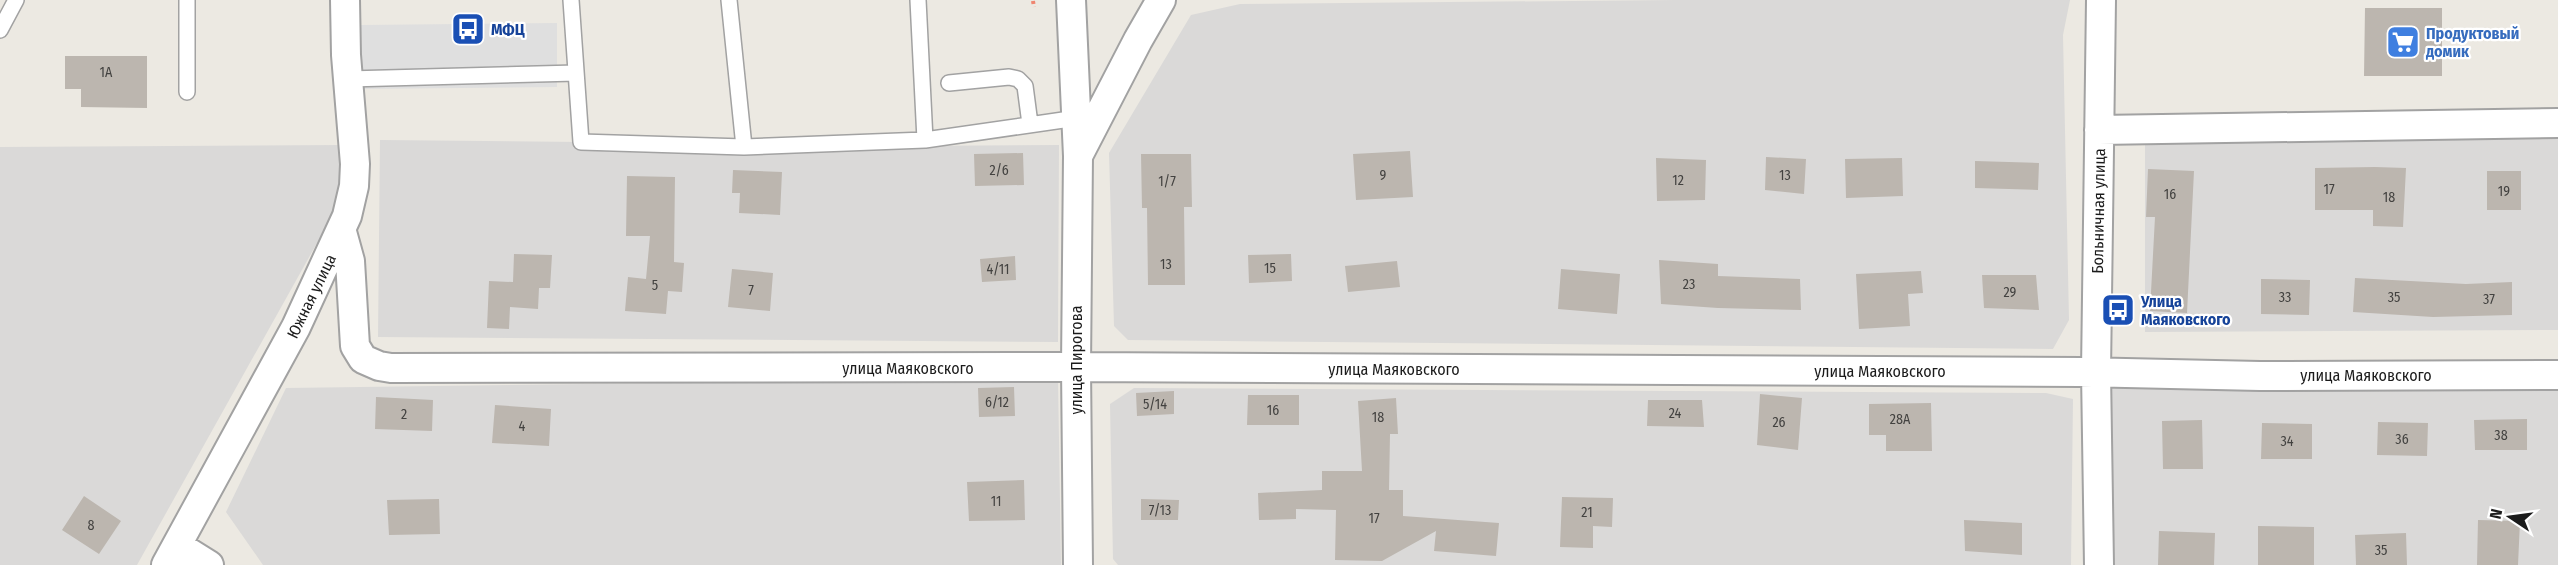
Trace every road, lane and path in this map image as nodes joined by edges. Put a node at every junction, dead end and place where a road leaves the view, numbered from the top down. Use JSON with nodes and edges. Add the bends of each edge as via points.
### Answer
{"nodes":[{"id":1,"x":16,"y":0,"type":"edge"},
{"id":2,"x":187,"y":0,"type":"edge"},
{"id":3,"x":345,"y":0,"type":"edge"},
{"id":4,"x":571,"y":0,"type":"edge"},
{"id":5,"x":729,"y":0,"type":"edge"},
{"id":6,"x":918,"y":0,"type":"edge"},
{"id":7,"x":1071,"y":0,"type":"edge"},
{"id":8,"x":1161,"y":0,"type":"edge"},
{"id":9,"x":2101,"y":0,"type":"edge"},
{"id":10,"x":1033,"y":1,"type":"edge"},
{"id":11,"x":1034,"y":7,"type":"dead end"},
{"id":12,"x":0,"y":30,"type":"edge"},
{"id":13,"x":576,"y":73,"type":"junction"},
{"id":14,"x":348,"y":79,"type":"junction"},
{"id":15,"x":949,"y":83,"type":"dead end"},
{"id":16,"x":187,"y":92,"type":"dead end"},
{"id":17,"x":1077,"y":118,"type":"junction"},
{"id":18,"x":2558,"y":123,"type":"edge"},
{"id":19,"x":1030,"y":124,"type":"junction"},
{"id":20,"x":2098,"y":130,"type":"junction"},
{"id":21,"x":925,"y":140,"type":"junction"},
{"id":22,"x":744,"y":147,"type":"junction"},
{"id":23,"x":1078,"y":156,"type":"junction"},
{"id":24,"x":342,"y":232,"type":"junction"},
{"id":25,"x":1076,"y":367,"type":"junction"},
{"id":26,"x":2096,"y":372,"type":"junction"},
{"id":27,"x":2558,"y":375,"type":"edge"},
{"id":28,"x":172,"y":555,"type":"edge"},
{"id":29,"x":209,"y":565,"type":"edge"},
{"id":30,"x":1078,"y":565,"type":"edge"},
{"id":31,"x":2099,"y":565,"type":"edge"}],
"edges":[{"from":1,"to":12,"type":"lane"},
{"from":2,"to":16,"type":"lane"},
{"from":3,"to":14,"type":"street","name":"Южная улица"},
{"from":4,"to":13,"type":"lane"},
{"from":5,"to":22,"type":"lane"},
{"from":6,"to":21,"type":"lane"},
{"from":7,"to":17,"type":"street","name":"улица Пирогова"},
{"from":8,"to":23,"type":"street","name":"улица Пирогова"},
{"from":9,"to":20,"type":"street","name":"Больничная улица"},
{"from":10,"to":11,"type":"path"},
{"from":13,"to":14,"type":"lane"},
{"from":13,"to":22,"type":"lane","via":[[581,142]]},
{"from":14,"to":24,"type":"street","name":"Южная улица","via":[[355,164],[352,201]]},
{"from":15,"to":19,"type":"lane","via":[[1018,79],[1024,86]]},
{"from":17,"to":19,"type":"lane"},
{"from":17,"to":23,"type":"street","name":"улица Пирогова"},
{"from":18,"to":20,"type":"street"},
{"from":19,"to":21,"type":"lane"},
{"from":20,"to":26,"type":"street","name":"Больничная улица"},
{"from":21,"to":22,"type":"lane"},
{"from":23,"to":25,"type":"street","name":"улица Пирогова"},
{"from":24,"to":25,"type":"street","name":"улица Маяковского","via":[[350,261],[355,346],[363,359],[379,366]]},
{"from":24,"to":28,"type":"street","name":"Южная улица","via":[[296,327]]},
{"from":25,"to":26,"type":"street","name":"улица Маяковского"},
{"from":25,"to":30,"type":"street","name":"улица Пирогова"},
{"from":26,"to":27,"type":"street","name":"улица Маяковского"},
{"from":26,"to":31,"type":"street","name":"Больничная улица"},
{"from":28,"to":29,"type":"street"}]}
